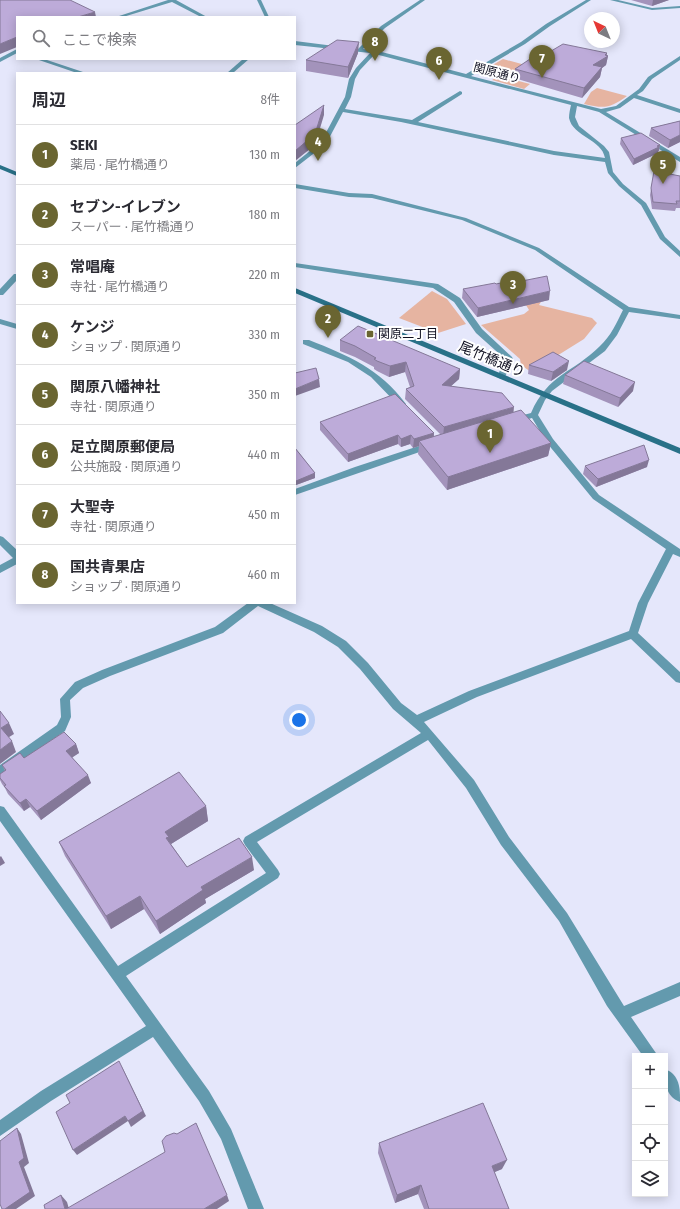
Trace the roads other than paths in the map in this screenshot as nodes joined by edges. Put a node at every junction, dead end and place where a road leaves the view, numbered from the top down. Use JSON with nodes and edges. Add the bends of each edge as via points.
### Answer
{"nodes":[{"id":1,"x":173,"y":0,"type":"edge"},
{"id":2,"x":258,"y":0,"type":"edge"},
{"id":3,"x":423,"y":0,"type":"edge"},
{"id":4,"x":589,"y":0,"type":"edge"},
{"id":5,"x":612,"y":0,"type":"edge"},
{"id":6,"x":680,"y":7,"type":"edge"},
{"id":7,"x":121,"y":16,"type":"edge"},
{"id":8,"x":203,"y":16,"type":"edge"},
{"id":9,"x":266,"y":16,"type":"edge"},
{"id":10,"x":296,"y":43,"type":"edge"},
{"id":11,"x":360,"y":49,"type":"junction"},
{"id":12,"x":16,"y":52,"type":"edge"},
{"id":13,"x":374,"y":52,"type":"junction"},
{"id":14,"x":0,"y":60,"type":"edge"},
{"id":15,"x":42,"y":60,"type":"edge"},
{"id":16,"x":245,"y":60,"type":"edge"},
{"id":17,"x":679,"y":60,"type":"edge"},
{"id":18,"x":80,"y":72,"type":"edge"},
{"id":19,"x":231,"y":72,"type":"edge"},
{"id":20,"x":467,"y":76,"type":"junction"},
{"id":21,"x":460,"y":93,"type":"dead end"},
{"id":22,"x":633,"y":96,"type":"junction"},
{"id":23,"x":574,"y":104,"type":"junction"},
{"id":24,"x":342,"y":110,"type":"junction"},
{"id":25,"x":601,"y":111,"type":"junction"},
{"id":26,"x":680,"y":111,"type":"edge"},
{"id":27,"x":414,"y":122,"type":"junction"},
{"id":28,"x":608,"y":160,"type":"junction"},
{"id":29,"x":680,"y":160,"type":"edge"},
{"id":30,"x":296,"y":165,"type":"edge"},
{"id":31,"x":0,"y":168,"type":"edge"},
{"id":32,"x":16,"y":174,"type":"edge"},
{"id":33,"x":296,"y":186,"type":"edge"},
{"id":34,"x":680,"y":254,"type":"edge"},
{"id":35,"x":296,"y":265,"type":"edge"},
{"id":36,"x":16,"y":277,"type":"edge"},
{"id":37,"x":296,"y":290,"type":"edge"},
{"id":38,"x":0,"y":293,"type":"edge"},
{"id":39,"x":627,"y":309,"type":"junction"},
{"id":40,"x":680,"y":318,"type":"edge"},
{"id":41,"x":0,"y":321,"type":"edge"},
{"id":42,"x":16,"y":327,"type":"edge"},
{"id":43,"x":306,"y":342,"type":"dead end"},
{"id":44,"x":501,"y":377,"type":"junction"},
{"id":45,"x":544,"y":395,"type":"junction"},
{"id":46,"x":408,"y":409,"type":"edge"},
{"id":47,"x":534,"y":415,"type":"junction"},
{"id":48,"x":506,"y":423,"type":"edge"},
{"id":49,"x":441,"y":442,"type":"edge"},
{"id":50,"x":679,"y":450,"type":"edge"},
{"id":51,"x":296,"y":492,"type":"edge"},
{"id":52,"x":0,"y":539,"type":"edge"},
{"id":53,"x":675,"y":552,"type":"edge"},
{"id":54,"x":16,"y":555,"type":"edge"},
{"id":55,"x":16,"y":561,"type":"edge"},
{"id":56,"x":0,"y":569,"type":"edge"},
{"id":57,"x":255,"y":604,"type":"edge"},
{"id":58,"x":263,"y":604,"type":"edge"},
{"id":59,"x":633,"y":634,"type":"junction"},
{"id":60,"x":680,"y":678,"type":"edge"},
{"id":61,"x":416,"y":721,"type":"junction"},
{"id":62,"x":429,"y":734,"type":"junction"},
{"id":63,"x":0,"y":771,"type":"edge"},
{"id":64,"x":0,"y":811,"type":"edge"},
{"id":65,"x":116,"y":974,"type":"junction"},
{"id":66,"x":680,"y":989,"type":"edge"},
{"id":67,"x":622,"y":1014,"type":"junction"},
{"id":68,"x":155,"y":1028,"type":"junction"},
{"id":69,"x":649,"y":1053,"type":"edge"},
{"id":70,"x":668,"y":1080,"type":"edge"},
{"id":71,"x":680,"y":1094,"type":"edge"},
{"id":72,"x":0,"y":1129,"type":"edge"},
{"id":73,"x":256,"y":1209,"type":"edge"}],
"edges":[{"from":1,"to":7,"type":"street"},
{"from":1,"to":8,"type":"street"},
{"from":2,"to":9,"type":"street"},
{"from":3,"to":11,"type":"street","via":[[383,27]]},
{"from":4,"to":20,"type":"street"},
{"from":5,"to":6,"type":"street","via":[[652,9]]},
{"from":10,"to":11,"type":"street","name":"関原通り"},
{"from":11,"to":13,"type":"street","name":"関原通り"},
{"from":12,"to":14,"type":"street"},
{"from":13,"to":20,"type":"street","name":"関原通り"},
{"from":13,"to":24,"type":"street","via":[[352,79]]},
{"from":15,"to":18,"type":"street"},
{"from":16,"to":19,"type":"street"},
{"from":17,"to":22,"type":"street","via":[[650,78]]},
{"from":20,"to":23,"type":"street","name":"関原通り"},
{"from":21,"to":27,"type":"street"},
{"from":22,"to":25,"type":"street","via":[[618,107]]},
{"from":22,"to":26,"type":"street"},
{"from":23,"to":25,"type":"street","name":"関原通り"},
{"from":23,"to":28,"type":"street","via":[[572,116],[576,127],[602,147],[607,153]]},
{"from":24,"to":27,"type":"street"},
{"from":24,"to":30,"type":"street","via":[[324,143]]},
{"from":25,"to":29,"type":"street","name":"関原通り"},
{"from":27,"to":28,"type":"street","via":[[556,154]]},
{"from":28,"to":34,"type":"street","via":[[610,172],[644,204],[662,238]]},
{"from":31,"to":32,"type":"main road"},
{"from":33,"to":39,"type":"street","via":[[372,196],[464,219],[537,248]]},
{"from":35,"to":44,"type":"street","via":[[435,286],[457,300],[479,331],[509,359]]},
{"from":36,"to":38,"type":"street"},
{"from":37,"to":44,"type":"main road","name":"尾竹橋通り"},
{"from":39,"to":40,"type":"street"},
{"from":39,"to":45,"type":"street","via":[[614,336],[604,348]]},
{"from":41,"to":42,"type":"street"},
{"from":43,"to":46,"type":"street","via":[[351,360],[374,375]]},
{"from":44,"to":45,"type":"main road","name":"尾竹橋通り"},
{"from":45,"to":47,"type":"street"},
{"from":45,"to":50,"type":"main road","name":"尾竹橋通り"},
{"from":47,"to":48,"type":"street"},
{"from":47,"to":53,"type":"street","via":[[550,441],[596,498]]},
{"from":49,"to":51,"type":"street"},
{"from":52,"to":54,"type":"street"},
{"from":53,"to":59,"type":"street","via":[[643,603]]},
{"from":55,"to":56,"type":"street"},
{"from":57,"to":63,"type":"street","via":[[219,630],[79,685],[64,699],[66,717],[61,728]]},
{"from":58,"to":61,"type":"street","via":[[342,644],[397,706]]},
{"from":59,"to":60,"type":"street"},
{"from":59,"to":61,"type":"street","via":[[473,694]]},
{"from":61,"to":62,"type":"street"},
{"from":62,"to":65,"type":"street","via":[[249,841],[274,874]]},
{"from":62,"to":67,"type":"street","via":[[470,784],[509,846],[563,917]]},
{"from":64,"to":65,"type":"street"},
{"from":65,"to":68,"type":"street"},
{"from":66,"to":67,"type":"street"},
{"from":67,"to":69,"type":"street"},
{"from":68,"to":72,"type":"street","via":[[46,1096]]},
{"from":68,"to":73,"type":"street","via":[[204,1096],[226,1134]]},
{"from":70,"to":71,"type":"street"}]}
